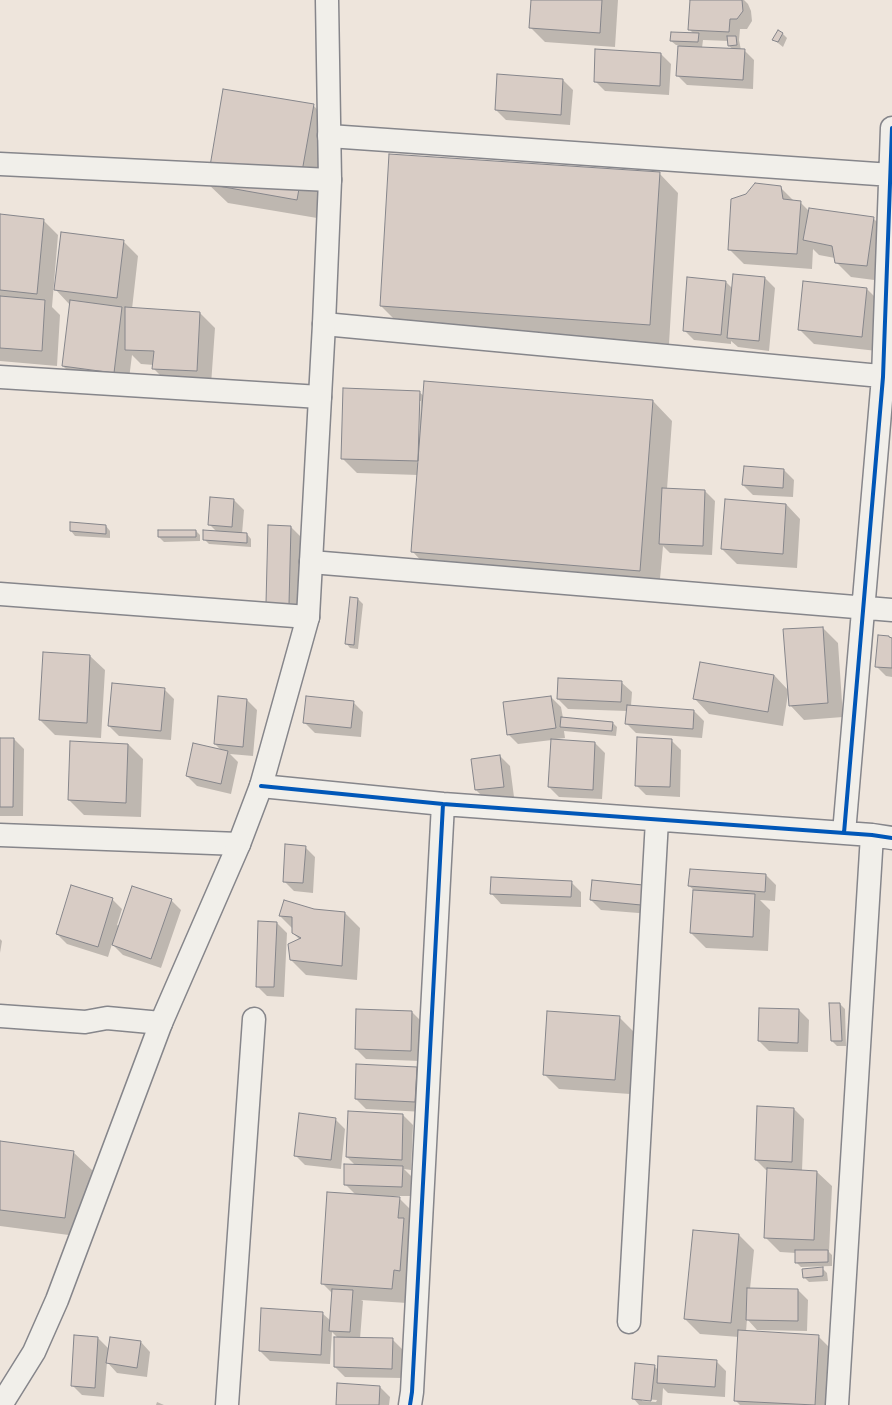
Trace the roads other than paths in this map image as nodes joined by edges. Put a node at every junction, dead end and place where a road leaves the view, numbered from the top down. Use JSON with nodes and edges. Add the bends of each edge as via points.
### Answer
{"nodes":[{"id":1,"x":327,"y":0,"type":"edge"},
{"id":2,"x":892,"y":128,"type":"edge"},
{"id":3,"x":329,"y":136,"type":"junction"},
{"id":4,"x":0,"y":164,"type":"edge"},
{"id":5,"x":891,"y":175,"type":"edge"},
{"id":6,"x":330,"y":180,"type":"junction"},
{"id":7,"x":324,"y":324,"type":"junction"},
{"id":8,"x":0,"y":377,"type":"edge"},
{"id":9,"x":887,"y":377,"type":"edge"},
{"id":10,"x":320,"y":397,"type":"junction"},
{"id":11,"x":311,"y":562,"type":"junction"},
{"id":12,"x":0,"y":594,"type":"edge"},
{"id":13,"x":863,"y":608,"type":"junction"},
{"id":14,"x":892,"y":610,"type":"edge"},
{"id":15,"x":308,"y":617,"type":"junction"},
{"id":16,"x":261,"y":786,"type":"junction"},
{"id":17,"x":442,"y":804,"type":"junction"},
{"id":18,"x":657,"y":820,"type":"junction"},
{"id":19,"x":844,"y":833,"type":"junction"},
{"id":20,"x":0,"y":836,"type":"edge"},
{"id":21,"x":882,"y":836,"type":"edge"},
{"id":22,"x":239,"y":844,"type":"junction"},
{"id":23,"x":0,"y":1016,"type":"edge"},
{"id":24,"x":254,"y":1019,"type":"dead end"},
{"id":25,"x":161,"y":1023,"type":"junction"},
{"id":26,"x":629,"y":1322,"type":"dead end"},
{"id":27,"x":1,"y":1405,"type":"edge"},
{"id":28,"x":227,"y":1405,"type":"edge"},
{"id":29,"x":410,"y":1405,"type":"edge"},
{"id":30,"x":837,"y":1405,"type":"edge"}],
"edges":[{"from":1,"to":3,"type":"street"},
{"from":2,"to":5,"type":"street"},
{"from":3,"to":5,"type":"street"},
{"from":3,"to":6,"type":"street"},
{"from":4,"to":6,"type":"street"},
{"from":5,"to":9,"type":"street"},
{"from":6,"to":7,"type":"street"},
{"from":7,"to":9,"type":"street"},
{"from":7,"to":10,"type":"street"},
{"from":8,"to":10,"type":"street"},
{"from":9,"to":13,"type":"street"},
{"from":10,"to":11,"type":"street"},
{"from":11,"to":13,"type":"street"},
{"from":11,"to":15,"type":"street"},
{"from":12,"to":15,"type":"street"},
{"from":13,"to":14,"type":"street"},
{"from":13,"to":19,"type":"street"},
{"from":15,"to":16,"type":"street"},
{"from":16,"to":17,"type":"street"},
{"from":16,"to":22,"type":"street"},
{"from":17,"to":18,"type":"street"},
{"from":17,"to":29,"type":"street"},
{"from":18,"to":19,"type":"street"},
{"from":18,"to":26,"type":"street"},
{"from":19,"to":21,"type":"street"},
{"from":20,"to":22,"type":"street"},
{"from":21,"to":30,"type":"street"},
{"from":22,"to":25,"type":"street"},
{"from":23,"to":25,"type":"street","via":[[85,1022],[106,1018]]},
{"from":24,"to":28,"type":"street"},
{"from":25,"to":27,"type":"street","via":[[57,1300],[34,1352]]}]}
